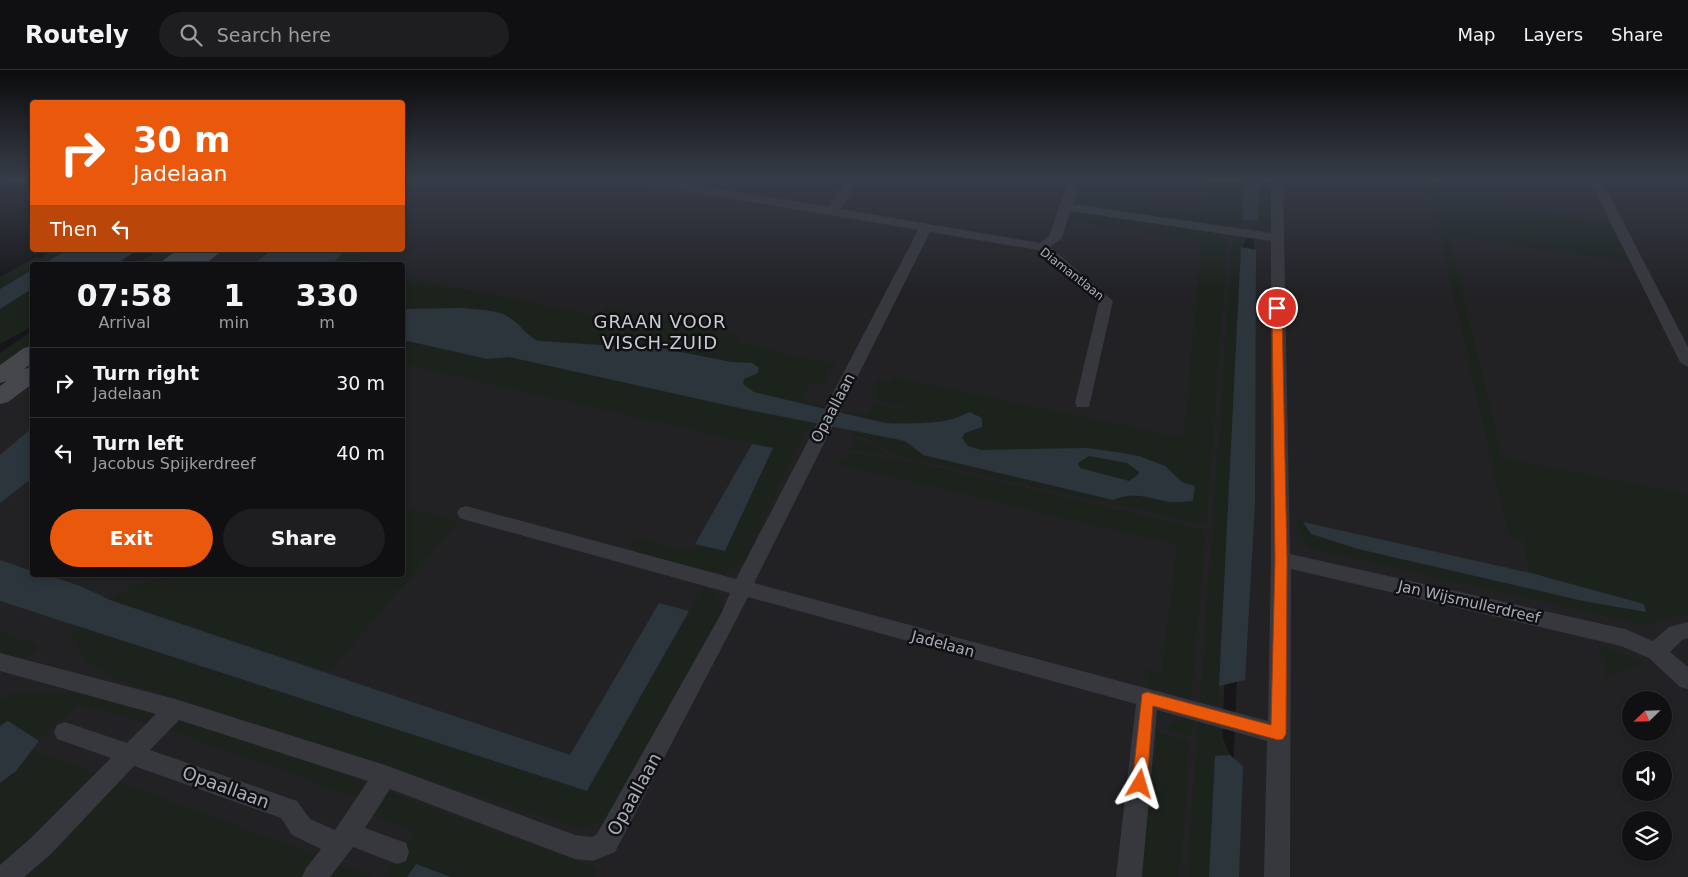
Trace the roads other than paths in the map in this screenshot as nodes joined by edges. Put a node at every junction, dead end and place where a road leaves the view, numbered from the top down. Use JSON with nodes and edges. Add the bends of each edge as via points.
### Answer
{"nodes":[{"id":1,"x":859,"y":217,"type":"edge"},
{"id":2,"x":1063,"y":217,"type":"edge"},
{"id":3,"x":1131,"y":217,"type":"edge"},
{"id":4,"x":1276,"y":217,"type":"edge"},
{"id":5,"x":1614,"y":217,"type":"edge"},
{"id":6,"x":926,"y":228,"type":"junction"},
{"id":7,"x":1276,"y":238,"type":"junction"},
{"id":8,"x":1042,"y":247,"type":"junction"},
{"id":9,"x":187,"y":252,"type":"edge"},
{"id":10,"x":211,"y":252,"type":"edge"},
{"id":11,"x":172,"y":262,"type":"edge"},
{"id":12,"x":196,"y":262,"type":"edge"},
{"id":13,"x":30,"y":354,"type":"edge"},
{"id":14,"x":1688,"y":362,"type":"edge"},
{"id":15,"x":30,"y":375,"type":"edge"},
{"id":16,"x":0,"y":376,"type":"edge"},
{"id":17,"x":0,"y":397,"type":"edge"},
{"id":18,"x":1083,"y":403,"type":"dead end"},
{"id":19,"x":466,"y":513,"type":"dead end"},
{"id":20,"x":1281,"y":559,"type":"junction"},
{"id":21,"x":740,"y":588,"type":"junction"},
{"id":22,"x":1688,"y":630,"type":"edge"},
{"id":23,"x":1656,"y":652,"type":"junction"},
{"id":24,"x":0,"y":662,"type":"edge"},
{"id":25,"x":1688,"y":680,"type":"edge"},
{"id":26,"x":1147,"y":698,"type":"junction"},
{"id":27,"x":175,"y":709,"type":"junction"},
{"id":28,"x":65,"y":732,"type":"dead end"},
{"id":29,"x":1278,"y":734,"type":"junction"},
{"id":30,"x":132,"y":753,"type":"junction"},
{"id":31,"x":384,"y":776,"type":"junction"},
{"id":32,"x":343,"y":839,"type":"junction"},
{"id":33,"x":396,"y":852,"type":"dead end"},
{"id":34,"x":4,"y":877,"type":"edge"},
{"id":35,"x":315,"y":877,"type":"edge"},
{"id":36,"x":1129,"y":877,"type":"edge"},
{"id":37,"x":1278,"y":877,"type":"edge"}],
"edges":[{"from":1,"to":6,"type":"street","name":"Diamantlaan"},
{"from":2,"to":8,"type":"street","via":[[1055,238]]},
{"from":3,"to":7,"type":"street"},
{"from":4,"to":7,"type":"street"},
{"from":5,"to":14,"type":"street"},
{"from":6,"to":8,"type":"street","name":"Diamantlaan"},
{"from":6,"to":21,"type":"street","name":"Opaallaan"},
{"from":7,"to":20,"type":"street"},
{"from":8,"to":18,"type":"street","name":"Diamantlaan","via":[[1106,300]]},
{"from":9,"to":11,"type":"main road"},
{"from":10,"to":12,"type":"main road"},
{"from":13,"to":16,"type":"main road"},
{"from":15,"to":17,"type":"main road"},
{"from":19,"to":21,"type":"street"},
{"from":20,"to":23,"type":"street","name":"Jan Wijsmullerdreef","via":[[1625,638]]},
{"from":20,"to":29,"type":"street"},
{"from":21,"to":26,"type":"street","name":"Jadelaan"},
{"from":21,"to":31,"type":"street","name":"Opaallaan","via":[[731,614],[606,842],[593,849],[575,847]]},
{"from":22,"to":23,"type":"street","via":[[1676,634]]},
{"from":23,"to":25,"type":"street","name":"Jan Wijsmullerdreef"},
{"from":24,"to":27,"type":"street","name":"Opaallaan"},
{"from":26,"to":29,"type":"street","name":"Jadelaan"},
{"from":26,"to":36,"type":"street"},
{"from":27,"to":30,"type":"street"},
{"from":27,"to":31,"type":"street","name":"Opaallaan"},
{"from":28,"to":30,"type":"street","name":"Opaallaan"},
{"from":29,"to":37,"type":"street"},
{"from":30,"to":32,"type":"street","name":"Opaallaan","via":[[289,810],[301,827]]},
{"from":30,"to":34,"type":"street","via":[[41,846]]},
{"from":31,"to":32,"type":"street"},
{"from":32,"to":33,"type":"street","name":"Opaallaan"},
{"from":32,"to":35,"type":"street"}]}
